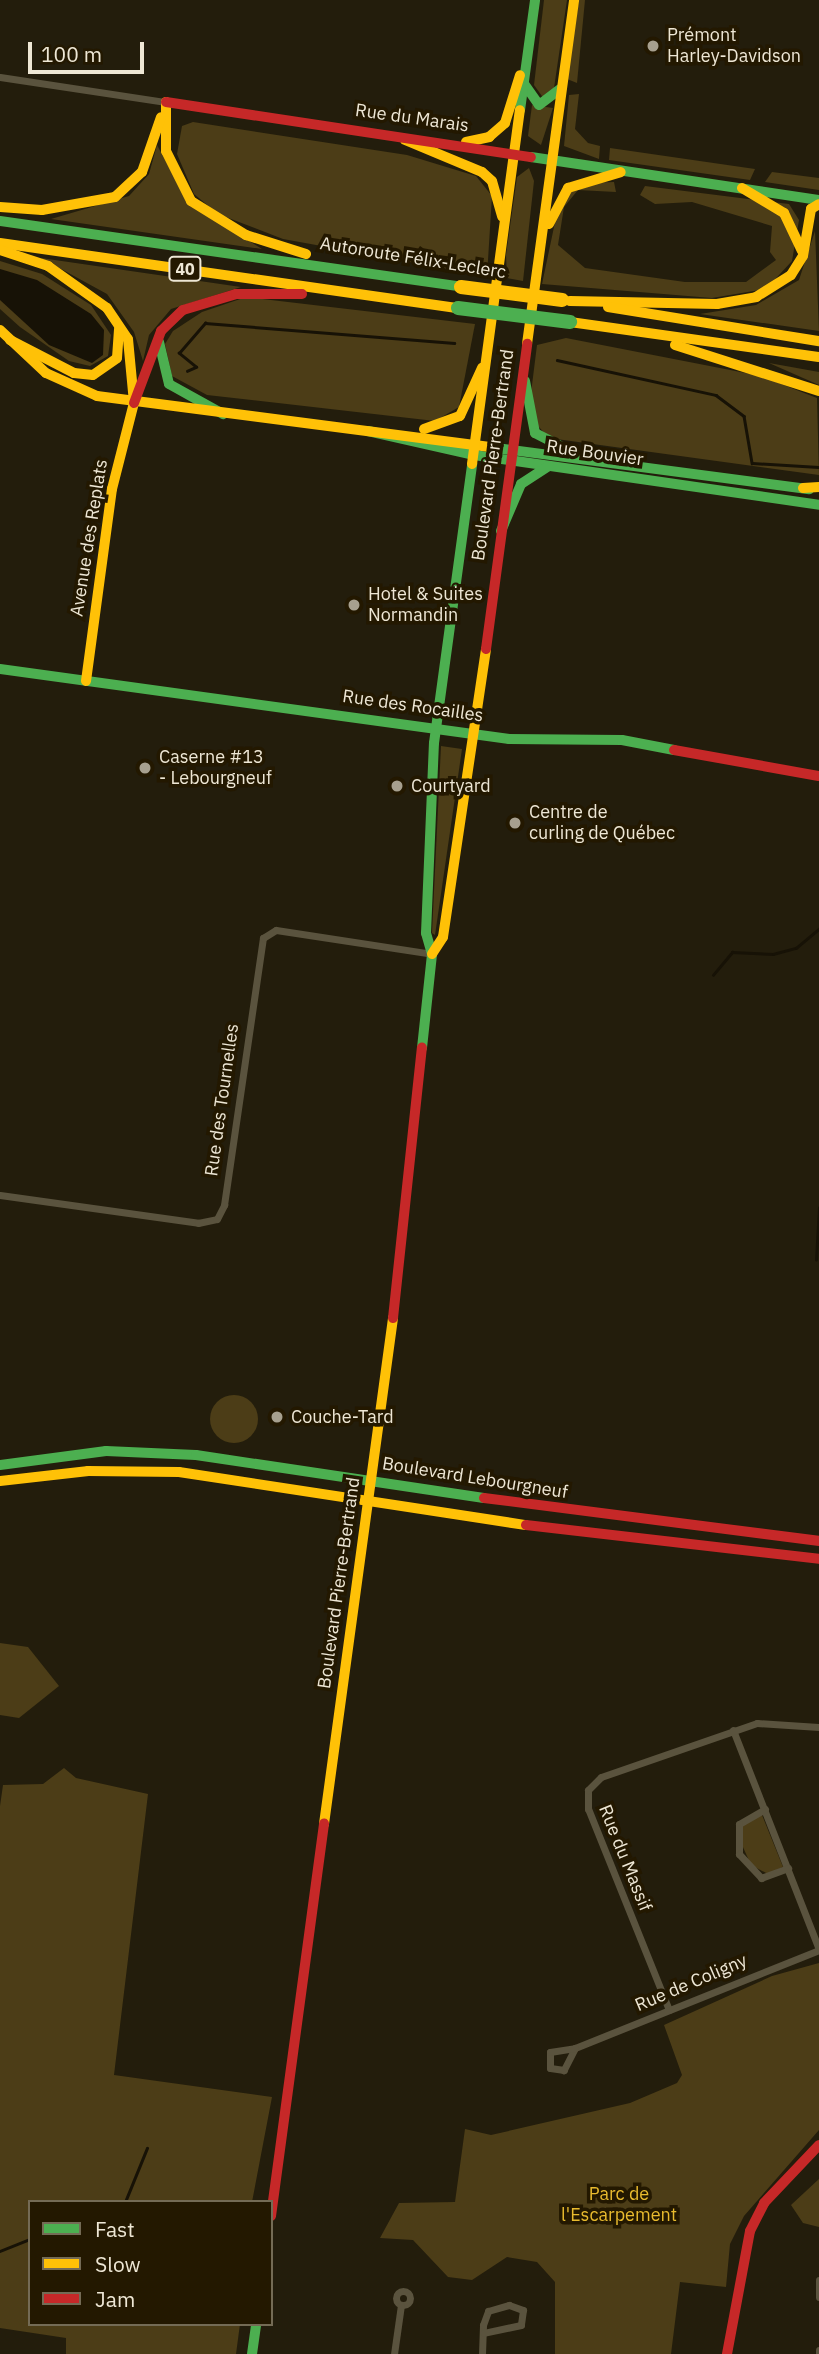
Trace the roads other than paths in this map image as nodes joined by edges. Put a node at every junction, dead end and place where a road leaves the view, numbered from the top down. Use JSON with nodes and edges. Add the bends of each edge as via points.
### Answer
{"nodes":[{"id":1,"x":535,"y":0,"type":"edge"},
{"id":2,"x":573,"y":0,"type":"edge"},
{"id":3,"x":531,"y":31,"type":"junction"},
{"id":4,"x":0,"y":77,"type":"edge"},
{"id":5,"x":525,"y":83,"type":"junction"},
{"id":6,"x":563,"y":84,"type":"junction"},
{"id":7,"x":166,"y":102,"type":"junction"},
{"id":8,"x":393,"y":135,"type":"junction"},
{"id":9,"x":458,"y":144,"type":"junction"},
{"id":10,"x":515,"y":152,"type":"junction"},
{"id":11,"x":553,"y":158,"type":"junction"},
{"id":12,"x":630,"y":170,"type":"junction"},
{"id":13,"x":742,"y":188,"type":"junction"},
{"id":14,"x":818,"y":201,"type":"edge"},
{"id":15,"x":0,"y":207,"type":"edge"},
{"id":16,"x":0,"y":221,"type":"edge"},
{"id":17,"x":503,"y":234,"type":"junction"},
{"id":18,"x":544,"y":236,"type":"junction"},
{"id":19,"x":0,"y":243,"type":"edge"},
{"id":20,"x":0,"y":250,"type":"edge"},
{"id":21,"x":803,"y":256,"type":"junction"},
{"id":22,"x":340,"y":266,"type":"junction"},
{"id":23,"x":370,"y":296,"type":"junction"},
{"id":24,"x":566,"y":301,"type":"junction"},
{"id":25,"x":119,"y":324,"type":"junction"},
{"id":26,"x":161,"y":331,"type":"junction"},
{"id":27,"x":630,"y":333,"type":"junction"},
{"id":28,"x":5,"y":335,"type":"edge"},
{"id":29,"x":819,"y":341,"type":"edge"},
{"id":30,"x":819,"y":357,"type":"edge"},
{"id":31,"x":486,"y":358,"type":"junction"},
{"id":32,"x":524,"y":365,"type":"junction"},
{"id":33,"x":819,"y":391,"type":"edge"},
{"id":34,"x":134,"y":403,"type":"junction"},
{"id":35,"x":223,"y":414,"type":"junction"},
{"id":36,"x":394,"y":430,"type":"junction"},
{"id":37,"x":369,"y":431,"type":"junction"},
{"id":38,"x":474,"y":448,"type":"junction"},
{"id":39,"x":509,"y":454,"type":"junction"},
{"id":40,"x":581,"y":457,"type":"junction"},
{"id":41,"x":551,"y":466,"type":"junction"},
{"id":42,"x":819,"y":489,"type":"edge"},
{"id":43,"x":819,"y":505,"type":"edge"},
{"id":44,"x":499,"y":533,"type":"junction"},
{"id":45,"x":0,"y":669,"type":"edge"},
{"id":46,"x":86,"y":681,"type":"junction"},
{"id":47,"x":437,"y":729,"type":"junction"},
{"id":48,"x":475,"y":735,"type":"junction"},
{"id":49,"x":819,"y":776,"type":"edge"},
{"id":50,"x":432,"y":954,"type":"junction"},
{"id":51,"x":0,"y":1195,"type":"edge"},
{"id":52,"x":0,"y":1465,"type":"edge"},
{"id":53,"x":0,"y":1481,"type":"edge"},
{"id":54,"x":372,"y":1482,"type":"junction"},
{"id":55,"x":369,"y":1500,"type":"junction"},
{"id":56,"x":819,"y":1541,"type":"edge"},
{"id":57,"x":819,"y":1559,"type":"edge"},
{"id":58,"x":819,"y":1727,"type":"edge"},
{"id":59,"x":733,"y":1730,"type":"junction"},
{"id":60,"x":765,"y":1809,"type":"junction"},
{"id":61,"x":788,"y":1868,"type":"junction"},
{"id":62,"x":819,"y":1950,"type":"edge"},
{"id":63,"x":668,"y":2010,"type":"junction"},
{"id":64,"x":575,"y":2048,"type":"dead end"},
{"id":65,"x":819,"y":2145,"type":"edge"},
{"id":66,"x":273,"y":2201,"type":"edge"},
{"id":67,"x":819,"y":2280,"type":"edge"},
{"id":68,"x":819,"y":2297,"type":"edge"},
{"id":69,"x":401,"y":2305,"type":"dead end"},
{"id":70,"x":256,"y":2326,"type":"edge"},
{"id":71,"x":484,"y":2333,"type":"junction"},
{"id":72,"x":252,"y":2354,"type":"edge"},
{"id":73,"x":394,"y":2354,"type":"edge"},
{"id":74,"x":482,"y":2354,"type":"edge"},
{"id":75,"x":727,"y":2354,"type":"edge"}],
"edges":[{"from":1,"to":3,"type":"main road","name":"Boulevard Pierre-Bertrand"},
{"from":2,"to":6,"type":"main road","name":"Boulevard Pierre-Bertrand"},
{"from":3,"to":5,"type":"main road","name":"Boulevard Pierre-Bertrand"},
{"from":3,"to":9,"type":"main road","via":[[505,123],[489,137]]},
{"from":4,"to":7,"type":"street","name":"Rue du Marais"},
{"from":5,"to":6,"type":"main road","via":[[540,105],[551,102]]},
{"from":5,"to":10,"type":"main road","name":"Boulevard Pierre-Bertrand"},
{"from":6,"to":11,"type":"main road","name":"Boulevard Pierre-Bertrand"},
{"from":7,"to":8,"type":"main road","name":"Rue du Marais"},
{"from":7,"to":15,"type":"main road","via":[[142,172],[115,197],[42,210]]},
{"from":7,"to":22,"type":"main road","via":[[166,151],[191,201],[246,235]]},
{"from":8,"to":9,"type":"main road","name":"Rue du Marais"},
{"from":8,"to":17,"type":"main road","via":[[482,172],[500,204]]},
{"from":9,"to":10,"type":"main road","name":"Rue du Marais"},
{"from":10,"to":11,"type":"main road","name":"Rue du Marais"},
{"from":10,"to":17,"type":"main road","name":"Boulevard Pierre-Bertrand"},
{"from":11,"to":12,"type":"main road","name":"Rue du Marais"},
{"from":11,"to":18,"type":"main road","name":"Boulevard Pierre-Bertrand"},
{"from":12,"to":13,"type":"main road","name":"Rue du Marais"},
{"from":12,"to":18,"type":"main road","via":[[568,188]]},
{"from":13,"to":14,"type":"main road","name":"Rue du Marais"},
{"from":13,"to":21,"type":"main road","via":[[789,219]]},
{"from":14,"to":21,"type":"main road"},
{"from":16,"to":22,"type":"main road","name":"Autoroute Félix-Leclerc","number":"40"},
{"from":17,"to":31,"type":"main road","name":"Boulevard Pierre-Bertrand"},
{"from":18,"to":32,"type":"main road","name":"Boulevard Pierre-Bertrand"},
{"from":19,"to":23,"type":"main road","number":"40"},
{"from":20,"to":25,"type":"main road","via":[[81,286]]},
{"from":21,"to":24,"type":"main road","via":[[777,288],[755,297],[717,304]]},
{"from":22,"to":24,"type":"main road","name":"Autoroute Félix-Leclerc","number":"40","bridge":true},
{"from":23,"to":26,"type":"main road","via":[[213,297],[183,310]]},
{"from":23,"to":27,"type":"main road","number":"40","bridge":true},
{"from":24,"to":29,"type":"main road","name":"Autoroute Félix-Leclerc","number":"40"},
{"from":25,"to":28,"type":"main road","via":[[117,358],[93,375],[74,373]]},
{"from":25,"to":34,"type":"main road","via":[[133,359]]},
{"from":26,"to":34,"type":"main road","via":[[144,390]]},
{"from":26,"to":35,"type":"main road","via":[[158,359],[165,379]]},
{"from":27,"to":30,"type":"main road","number":"40"},
{"from":27,"to":33,"type":"main road","via":[[770,370]]},
{"from":28,"to":34,"type":"main road","name":"Rue Bouvier","via":[[70,387]]},
{"from":31,"to":36,"type":"main road","via":[[455,421]]},
{"from":31,"to":38,"type":"main road","name":"Boulevard Pierre-Bertrand"},
{"from":32,"to":39,"type":"main road","name":"Boulevard Pierre-Bertrand"},
{"from":32,"to":40,"type":"main road","via":[[535,433]]},
{"from":34,"to":35,"type":"main road","name":"Rue Bouvier"},
{"from":34,"to":46,"type":"main road","name":"Avenue des Replats","via":[[113,485]]},
{"from":35,"to":37,"type":"main road","name":"Rue Bouvier"},
{"from":36,"to":37,"type":"main road","name":"Rue Bouvier"},
{"from":36,"to":38,"type":"main road","name":"Rue Bouvier"},
{"from":37,"to":38,"type":"main road","name":"Rue Bouvier"},
{"from":38,"to":39,"type":"main road","name":"Rue Bouvier"},
{"from":38,"to":47,"type":"main road","name":"Boulevard Pierre-Bertrand"},
{"from":39,"to":40,"type":"main road","name":"Rue Bouvier"},
{"from":39,"to":41,"type":"main road","name":"Rue Bouvier"},
{"from":39,"to":44,"type":"main road","name":"Boulevard Pierre-Bertrand"},
{"from":40,"to":42,"type":"main road","name":"Rue Bouvier"},
{"from":41,"to":43,"type":"main road","name":"Rue Bouvier"},
{"from":41,"to":44,"type":"main road","via":[[521,484]]},
{"from":44,"to":48,"type":"main road","name":"Boulevard Pierre-Bertrand"},
{"from":45,"to":46,"type":"main road","name":"Rue des Rocailles"},
{"from":46,"to":47,"type":"main road","name":"Rue des Rocailles"},
{"from":47,"to":48,"type":"main road","name":"Rue des Rocailles"},
{"from":47,"to":50,"type":"main road","name":"Boulevard Pierre-Bertrand","via":[[426,919]]},
{"from":48,"to":49,"type":"main road","name":"Rue des Rocailles","via":[[622,740]]},
{"from":48,"to":50,"type":"main road","name":"Boulevard Pierre-Bertrand","via":[[443,937]]},
{"from":50,"to":51,"type":"street","name":"Rue des Tournelles","via":[[276,930],[262,938],[224,1205],[217,1219],[198,1223]]},
{"from":50,"to":54,"type":"main road","name":"Boulevard Pierre-Bertrand"},
{"from":52,"to":54,"type":"main road","name":"Boulevard Lebourgneuf","via":[[140,1451]]},
{"from":53,"to":55,"type":"main road","via":[[88,1471],[179,1472]]},
{"from":54,"to":55,"type":"main road","name":"Boulevard Pierre-Bertrand"},
{"from":54,"to":56,"type":"main road","name":"Boulevard Lebourgneuf","via":[[672,1527]]},
{"from":55,"to":57,"type":"main road","via":[[622,1539]]},
{"from":55,"to":66,"type":"main road","name":"Boulevard Pierre-Bertrand"},
{"from":58,"to":59,"type":"street","name":"Rue du Massif","via":[[757,1723]]},
{"from":59,"to":60,"type":"street"},
{"from":59,"to":63,"type":"street","name":"Rue du Massif","via":[[601,1777],[586,1799]]},
{"from":60,"to":61,"type":"street"},
{"from":60,"to":61,"type":"street","via":[[736,1829],[739,1854],[761,1878]]},
{"from":61,"to":62,"type":"street"},
{"from":62,"to":63,"type":"street","name":"Rue de Coligny"},
{"from":63,"to":64,"type":"street","name":"Rue de Coligny"},
{"from":65,"to":75,"type":"main road","via":[[764,2203],[750,2231]]},
{"from":67,"to":68,"type":"street"},
{"from":69,"to":73,"type":"street"},
{"from":70,"to":72,"type":"main road"},
{"from":71,"to":71,"type":"street","via":[[521,2325],[523,2310],[509,2305],[488,2311]]},
{"from":71,"to":74,"type":"street"}]}
